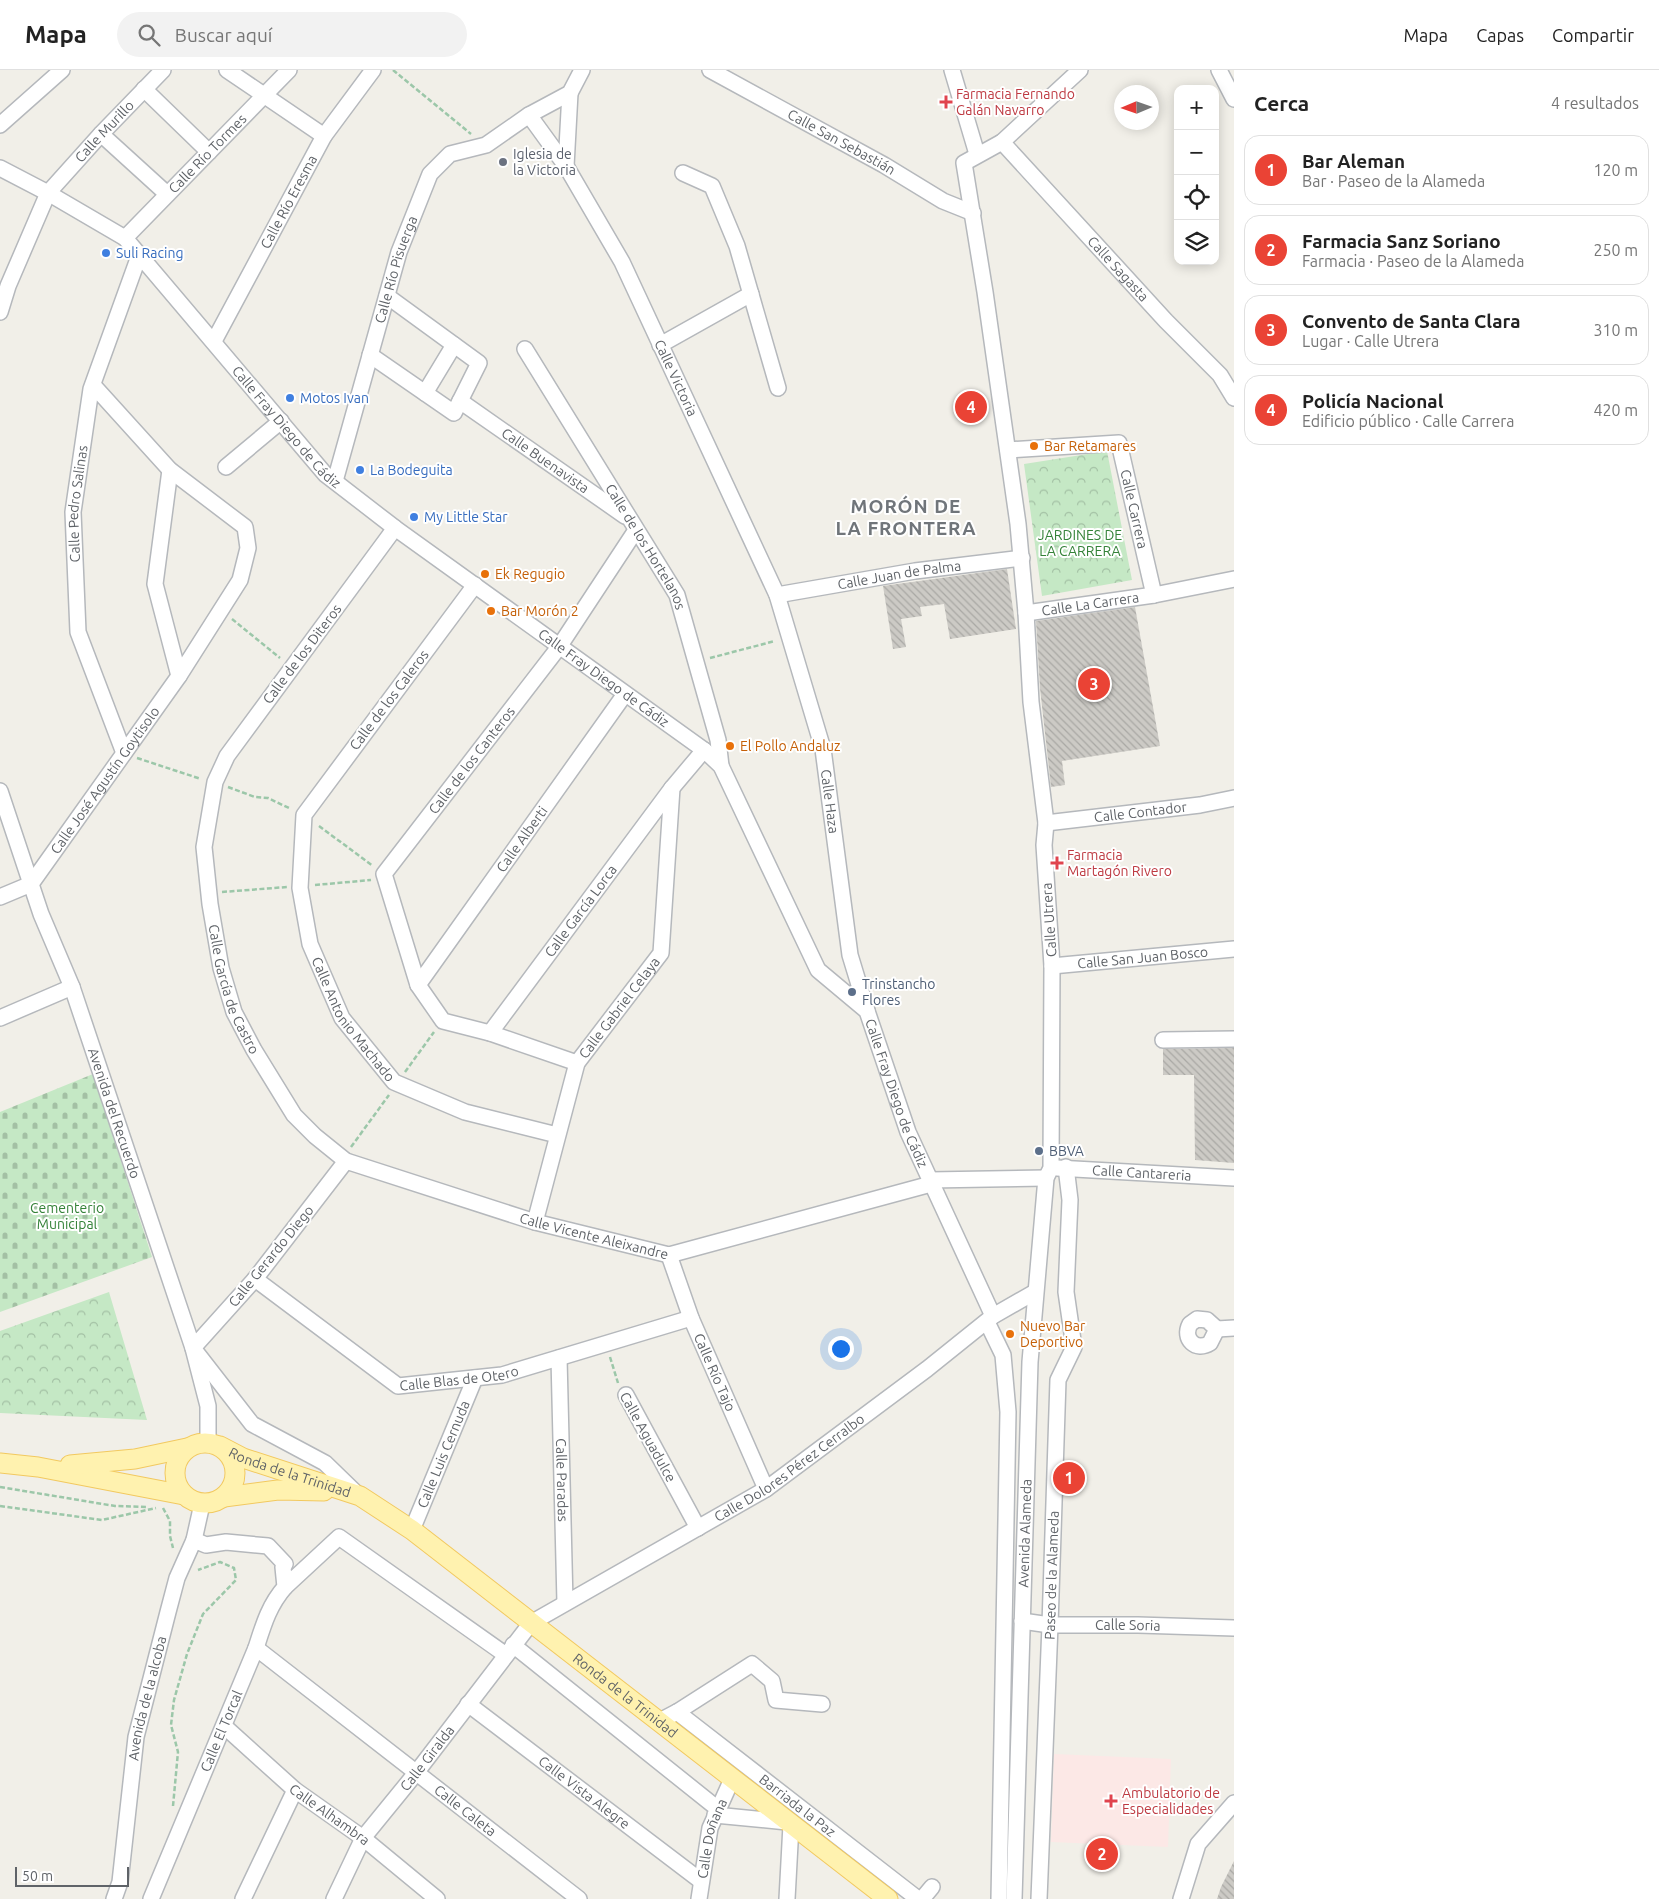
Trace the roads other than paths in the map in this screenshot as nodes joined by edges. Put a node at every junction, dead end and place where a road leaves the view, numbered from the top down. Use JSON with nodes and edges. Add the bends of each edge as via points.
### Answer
{"nodes":[{"id":1,"x":62,"y":70,"type":"edge"},
{"id":2,"x":163,"y":70,"type":"edge"},
{"id":3,"x":227,"y":70,"type":"edge"},
{"id":4,"x":289,"y":70,"type":"edge"},
{"id":5,"x":373,"y":70,"type":"edge"},
{"id":6,"x":582,"y":70,"type":"edge"},
{"id":7,"x":710,"y":70,"type":"edge"},
{"id":8,"x":952,"y":70,"type":"edge"},
{"id":9,"x":1080,"y":70,"type":"edge"},
{"id":10,"x":1219,"y":70,"type":"edge"},
{"id":11,"x":144,"y":89,"type":"junction"},
{"id":12,"x":570,"y":93,"type":"junction"},
{"id":13,"x":263,"y":95,"type":"junction"},
{"id":14,"x":1234,"y":99,"type":"edge"},
{"id":15,"x":529,"y":115,"type":"junction"},
{"id":16,"x":0,"y":125,"type":"edge"},
{"id":17,"x":100,"y":134,"type":"junction"},
{"id":18,"x":324,"y":136,"type":"junction"},
{"id":19,"x":1002,"y":142,"type":"junction"},
{"id":20,"x":209,"y":152,"type":"junction"},
{"id":21,"x":977,"y":154,"type":"junction"},
{"id":22,"x":566,"y":166,"type":"junction"},
{"id":23,"x":0,"y":168,"type":"edge"},
{"id":24,"x":683,"y":173,"type":"dead end"},
{"id":25,"x":48,"y":193,"type":"junction"},
{"id":26,"x":167,"y":194,"type":"junction"},
{"id":27,"x":973,"y":213,"type":"junction"},
{"id":28,"x":125,"y":238,"type":"junction"},
{"id":29,"x":139,"y":256,"type":"junction"},
{"id":30,"x":751,"y":294,"type":"junction"},
{"id":31,"x":387,"y":296,"type":"junction"},
{"id":32,"x":0,"y":312,"type":"edge"},
{"id":33,"x":214,"y":341,"type":"junction"},
{"id":34,"x":454,"y":345,"type":"junction"},
{"id":35,"x":660,"y":345,"type":"junction"},
{"id":36,"x":524,"y":349,"type":"dead end"},
{"id":37,"x":370,"y":355,"type":"junction"},
{"id":38,"x":93,"y":385,"type":"junction"},
{"id":39,"x":778,"y":388,"type":"dead end"},
{"id":40,"x":426,"y":394,"type":"junction"},
{"id":41,"x":1234,"y":398,"type":"edge"},
{"id":42,"x":460,"y":401,"type":"junction"},
{"id":43,"x":281,"y":421,"type":"junction"},
{"id":44,"x":1008,"y":450,"type":"junction"},
{"id":45,"x":226,"y":467,"type":"dead end"},
{"id":46,"x":170,"y":470,"type":"junction"},
{"id":47,"x":334,"y":481,"type":"junction"},
{"id":48,"x":633,"y":525,"type":"junction"},
{"id":49,"x":395,"y":528,"type":"junction"},
{"id":50,"x":1022,"y":558,"type":"junction"},
{"id":51,"x":1234,"y":578,"type":"edge"},
{"id":52,"x":475,"y":585,"type":"junction"},
{"id":53,"x":777,"y":594,"type":"junction"},
{"id":54,"x":1154,"y":595,"type":"junction"},
{"id":55,"x":1026,"y":613,"type":"junction"},
{"id":56,"x":559,"y":647,"type":"junction"},
{"id":57,"x":179,"y":676,"type":"junction"},
{"id":58,"x":625,"y":694,"type":"junction"},
{"id":59,"x":704,"y":750,"type":"junction"},
{"id":60,"x":124,"y":754,"type":"junction"},
{"id":61,"x":721,"y":766,"type":"junction"},
{"id":62,"x":215,"y":783,"type":"joint"},
{"id":63,"x":672,"y":788,"type":"junction"},
{"id":64,"x":0,"y":791,"type":"edge"},
{"id":65,"x":1234,"y":798,"type":"edge"},
{"id":66,"x":304,"y":815,"type":"joint"},
{"id":67,"x":1046,"y":824,"type":"junction"},
{"id":68,"x":31,"y":884,"type":"junction"},
{"id":69,"x":0,"y":897,"type":"edge"},
{"id":70,"x":1234,"y":949,"type":"edge"},
{"id":71,"x":1052,"y":966,"type":"junction"},
{"id":72,"x":418,"y":985,"type":"junction"},
{"id":73,"x":72,"y":987,"type":"junction"},
{"id":74,"x":866,"y":1011,"type":"junction"},
{"id":75,"x":0,"y":1018,"type":"edge"},
{"id":76,"x":490,"y":1033,"type":"junction"},
{"id":77,"x":1234,"y":1039,"type":"edge"},
{"id":78,"x":1163,"y":1040,"type":"dead end"},
{"id":79,"x":577,"y":1063,"type":"junction"},
{"id":80,"x":557,"y":1135,"type":"junction"},
{"id":81,"x":346,"y":1161,"type":"junction"},
{"id":82,"x":1054,"y":1171,"type":"junction"},
{"id":83,"x":1234,"y":1178,"type":"edge"},
{"id":84,"x":931,"y":1182,"type":"junction"},
{"id":85,"x":535,"y":1222,"type":"junction"},
{"id":86,"x":669,"y":1254,"type":"junction"},
{"id":87,"x":256,"y":1279,"type":"junction"},
{"id":88,"x":1035,"y":1292,"type":"junction"},
{"id":89,"x":691,"y":1318,"type":"junction"},
{"id":90,"x":990,"y":1319,"type":"junction"},
{"id":91,"x":1234,"y":1328,"type":"edge"},
{"id":92,"x":1216,"y":1329,"type":"dead end"},
{"id":93,"x":193,"y":1348,"type":"junction"},
{"id":94,"x":559,"y":1358,"type":"junction"},
{"id":95,"x":474,"y":1378,"type":"junction"},
{"id":96,"x":626,"y":1395,"type":"road end"},
{"id":97,"x":214,"y":1445,"type":"junction"},
{"id":98,"x":187,"y":1448,"type":"junction"},
{"id":99,"x":0,"y":1463,"type":"edge"},
{"id":100,"x":38,"y":1466,"type":"junction"},
{"id":101,"x":766,"y":1489,"type":"junction"},
{"id":102,"x":181,"y":1495,"type":"junction"},
{"id":103,"x":360,"y":1496,"type":"junction"},
{"id":104,"x":224,"y":1497,"type":"junction"},
{"id":105,"x":202,"y":1504,"type":"junction"},
{"id":106,"x":698,"y":1528,"type":"junction"},
{"id":107,"x":412,"y":1530,"type":"junction"},
{"id":108,"x":194,"y":1540,"type":"junction"},
{"id":109,"x":285,"y":1587,"type":"junction"},
{"id":110,"x":565,"y":1603,"type":"junction"},
{"id":111,"x":1022,"y":1621,"type":"junction"},
{"id":112,"x":531,"y":1623,"type":"junction"},
{"id":113,"x":1050,"y":1626,"type":"junction"},
{"id":114,"x":1234,"y":1628,"type":"edge"},
{"id":115,"x":256,"y":1648,"type":"junction"},
{"id":116,"x":509,"y":1650,"type":"junction"},
{"id":117,"x":468,"y":1704,"type":"junction"},
{"id":118,"x":822,"y":1704,"type":"dead end"},
{"id":119,"x":677,"y":1712,"type":"junction"},
{"id":120,"x":658,"y":1722,"type":"junction"},
{"id":121,"x":224,"y":1726,"type":"junction"},
{"id":122,"x":416,"y":1773,"type":"junction"},
{"id":123,"x":732,"y":1779,"type":"junction"},
{"id":124,"x":294,"y":1790,"type":"junction"},
{"id":125,"x":1234,"y":1803,"type":"edge"},
{"id":126,"x":716,"y":1812,"type":"junction"},
{"id":127,"x":789,"y":1823,"type":"junction"},
{"id":128,"x":363,"y":1838,"type":"junction"},
{"id":129,"x":701,"y":1881,"type":"junction"},
{"id":130,"x":872,"y":1893,"type":"edge"},
{"id":131,"x":924,"y":1895,"type":"edge"},
{"id":132,"x":114,"y":1899,"type":"edge"},
{"id":133,"x":151,"y":1899,"type":"edge"},
{"id":134,"x":243,"y":1899,"type":"edge"},
{"id":135,"x":334,"y":1899,"type":"edge"},
{"id":136,"x":437,"y":1899,"type":"edge"},
{"id":137,"x":579,"y":1899,"type":"edge"},
{"id":138,"x":699,"y":1899,"type":"edge"},
{"id":139,"x":787,"y":1899,"type":"edge"},
{"id":140,"x":888,"y":1899,"type":"edge"},
{"id":141,"x":999,"y":1899,"type":"edge"},
{"id":142,"x":1014,"y":1899,"type":"edge"},
{"id":143,"x":1038,"y":1899,"type":"edge"},
{"id":144,"x":1181,"y":1899,"type":"edge"}],
"edges":[{"from":1,"to":16,"type":"street"},
{"from":2,"to":11,"type":"street","name":"Calle Murillo"},
{"from":3,"to":13,"type":"street"},
{"from":4,"to":13,"type":"street","name":"Calle Río Tormes"},
{"from":5,"to":18,"type":"street","name":"Calle Río Eresma"},
{"from":6,"to":12,"type":"street"},
{"from":7,"to":27,"type":"street","name":"Calle San Sebastián","via":[[867,155],[943,201]]},
{"from":8,"to":21,"type":"street"},
{"from":9,"to":19,"type":"street"},
{"from":10,"to":14,"type":"street"},
{"from":11,"to":17,"type":"street","name":"Calle Murillo"},
{"from":11,"to":20,"type":"street"},
{"from":12,"to":15,"type":"street","name":"Calle Río Pisuerga"},
{"from":12,"to":22,"type":"street"},
{"from":13,"to":18,"type":"street"},
{"from":13,"to":20,"type":"street","name":"Calle Río Tormes"},
{"from":15,"to":22,"type":"street","name":"Calle Victoria"},
{"from":15,"to":31,"type":"street","name":"Calle Río Pisuerga","via":[[486,145],[450,154],[430,174],[399,252]]},
{"from":17,"to":25,"type":"street","name":"Calle Murillo"},
{"from":17,"to":26,"type":"street"},
{"from":18,"to":33,"type":"street","name":"Calle Río Eresma"},
{"from":19,"to":21,"type":"street"},
{"from":19,"to":41,"type":"street","name":"Calle Sagasta","via":[[1166,321],[1220,375]]},
{"from":20,"to":26,"type":"street","name":"Calle Río Tormes"},
{"from":21,"to":27,"type":"street","via":[[964,163]]},
{"from":22,"to":35,"type":"street","name":"Calle Victoria","via":[[622,262]]},
{"from":23,"to":25,"type":"street","name":"Calle Fray Diego de Cádiz"},
{"from":24,"to":30,"type":"street","via":[[712,186],[737,246]]},
{"from":25,"to":28,"type":"street","name":"Calle Fray Diego de Cádiz"},
{"from":25,"to":32,"type":"street"},
{"from":26,"to":28,"type":"street","name":"Calle Río Tormes"},
{"from":27,"to":44,"type":"street"},
{"from":28,"to":29,"type":"street","name":"Calle Fray Diego de Cádiz"},
{"from":29,"to":33,"type":"street","name":"Calle Fray Diego de Cádiz"},
{"from":29,"to":38,"type":"street","name":"Calle Pedro Salinas"},
{"from":30,"to":35,"type":"street"},
{"from":30,"to":39,"type":"street"},
{"from":31,"to":34,"type":"street"},
{"from":31,"to":37,"type":"street","name":"Calle Río Pisuerga"},
{"from":33,"to":43,"type":"street","name":"Calle Fray Diego de Cádiz"},
{"from":34,"to":40,"type":"street"},
{"from":34,"to":42,"type":"street","via":[[479,363]]},
{"from":35,"to":53,"type":"street","name":"Calle Victoria"},
{"from":36,"to":48,"type":"street","name":"Calle de los Hortelanos"},
{"from":37,"to":40,"type":"street"},
{"from":37,"to":47,"type":"street","name":"Calle Río Pisuerga"},
{"from":38,"to":46,"type":"street","name":"Calle José Agustín Goytisolo"},
{"from":38,"to":60,"type":"street","name":"Calle Pedro Salinas","via":[[72,512],[78,632]]},
{"from":40,"to":42,"type":"street","via":[[454,413]]},
{"from":42,"to":48,"type":"street","name":"Calle Buenavista"},
{"from":43,"to":45,"type":"street"},
{"from":43,"to":47,"type":"street","name":"Calle Fray Diego de Cádiz"},
{"from":44,"to":50,"type":"street"},
{"from":44,"to":54,"type":"street","name":"Calle Carrera","via":[[1119,443]]},
{"from":46,"to":57,"type":"street","via":[[155,584]]},
{"from":46,"to":57,"type":"street","name":"Calle José Agustín Goytisolo","via":[[245,527],[248,548],[240,580]]},
{"from":47,"to":49,"type":"street","name":"Calle Fray Diego de Cádiz"},
{"from":48,"to":56,"type":"street","name":"Calle de los Canteros"},
{"from":48,"to":61,"type":"street","name":"Calle de los Hortelanos","via":[[677,595],[718,740]]},
{"from":49,"to":52,"type":"street","name":"Calle Fray Diego de Cádiz"},
{"from":49,"to":62,"type":"street","name":"Calle de los Diteros","via":[[227,756]]},
{"from":50,"to":53,"type":"street","name":"Calle Juan de Palma","via":[[915,571]]},
{"from":50,"to":55,"type":"street"},
{"from":51,"to":54,"type":"street","name":"Calle La Carrera"},
{"from":52,"to":56,"type":"street","name":"Calle Fray Diego de Cádiz"},
{"from":52,"to":66,"type":"street","name":"Calle de los Caleros"},
{"from":53,"to":74,"type":"street","name":"Calle Haza","via":[[822,749],[850,955]]},
{"from":54,"to":55,"type":"street","name":"Calle La Carrera"},
{"from":55,"to":67,"type":"street","name":"Calle Utrera","via":[[1031,702]]},
{"from":56,"to":58,"type":"street","name":"Calle Fray Diego de Cádiz"},
{"from":56,"to":72,"type":"street","name":"Calle de los Canteros","via":[[384,874]]},
{"from":57,"to":60,"type":"street","name":"Calle José Agustín Goytisolo"},
{"from":58,"to":59,"type":"street","name":"Calle Fray Diego de Cádiz"},
{"from":58,"to":72,"type":"street","name":"Calle Alberti"},
{"from":59,"to":61,"type":"street","name":"Calle Fray Diego de Cádiz"},
{"from":59,"to":63,"type":"street","name":"Calle García Lorca"},
{"from":60,"to":68,"type":"street","name":"Calle José Agustín Goytisolo"},
{"from":61,"to":74,"type":"street","name":"Calle Fray Diego de Cádiz","via":[[818,970]]},
{"from":62,"to":81,"type":"street","name":"Calle García de Castro","via":[[204,847],[221,968],[234,1012],[294,1115]]},
{"from":63,"to":76,"type":"street","name":"Calle García Lorca"},
{"from":63,"to":79,"type":"street","name":"Calle Gabriel Celaya","via":[[661,954]]},
{"from":64,"to":68,"type":"street","name":"Avenida del Recuerdo"},
{"from":65,"to":67,"type":"street","name":"Calle Contador"},
{"from":66,"to":80,"type":"street","name":"Calle Antonio Machado","via":[[300,888],[308,935],[342,1018],[394,1082],[465,1112]]},
{"from":67,"to":71,"type":"street","name":"Calle Utrera","via":[[1044,845]]},
{"from":68,"to":69,"type":"street"},
{"from":68,"to":73,"type":"street","name":"Avenida del Recuerdo"},
{"from":70,"to":71,"type":"street","name":"Calle San Juan Bosco"},
{"from":71,"to":82,"type":"street","name":"Calle Utrera"},
{"from":72,"to":76,"type":"street","via":[[443,1021]]},
{"from":73,"to":75,"type":"street"},
{"from":73,"to":93,"type":"street","name":"Avenida del Recuerdo"},
{"from":74,"to":84,"type":"street","name":"Calle Fray Diego de Cádiz","via":[[908,1132]]},
{"from":76,"to":79,"type":"street"},
{"from":77,"to":78,"type":"street"},
{"from":79,"to":80,"type":"street","name":"Calle Gabriel Celaya"},
{"from":80,"to":85,"type":"street","name":"Calle Gabriel Celaya"},
{"from":81,"to":85,"type":"street","name":"Calle Vicente Aleixandre"},
{"from":81,"to":87,"type":"street","name":"Calle Gerardo Diego"},
{"from":82,"to":83,"type":"street","name":"Calle Cantareria"},
{"from":82,"to":84,"type":"street","name":"Calle Cantareria"},
{"from":82,"to":88,"type":"street","name":"Avenida Alameda"},
{"from":82,"to":113,"type":"street","name":"Paseo de la Alameda","via":[[1070,1200],[1066,1292],[1074,1347],[1058,1380]]},
{"from":84,"to":86,"type":"street","name":"Calle Vicente Aleixandre"},
{"from":84,"to":90,"type":"street","name":"Calle Fray Diego de Cádiz"},
{"from":85,"to":86,"type":"street","name":"Calle Vicente Aleixandre"},
{"from":86,"to":89,"type":"street","name":"Calle Río Tajo"},
{"from":87,"to":93,"type":"street","name":"Calle Gerardo Diego"},
{"from":87,"to":95,"type":"street","name":"Calle Blas de Otero","via":[[398,1386]]},
{"from":88,"to":90,"type":"street","name":"Calle Dolores Pérez Cerralbo"},
{"from":88,"to":111,"type":"street","name":"Avenida Alameda"},
{"from":89,"to":94,"type":"street","name":"Calle Blas de Otero"},
{"from":89,"to":101,"type":"street","name":"Calle Río Tajo"},
{"from":90,"to":101,"type":"street","name":"Calle Dolores Pérez Cerralbo"},
{"from":90,"to":141,"type":"street","via":[[1003,1355],[1008,1412]]},
{"from":91,"to":92,"type":"street"},
{"from":93,"to":97,"type":"street","name":"Avenida del Recuerdo"},
{"from":93,"to":103,"type":"street","via":[[252,1424],[325,1463]]},
{"from":94,"to":95,"type":"street","name":"Calle Blas de Otero","via":[[502,1376]]},
{"from":94,"to":110,"type":"street","name":"Calle Paradas"},
{"from":95,"to":107,"type":"street","name":"Calle Luis Cernuda"},
{"from":96,"to":106,"type":"street","name":"Calle Aguadulce"},
{"from":97,"to":98,"type":"main road","via":[[193,1444]]},
{"from":97,"to":103,"type":"main road","name":"Ronda de la Trinidad","via":[[243,1458]]},
{"from":97,"to":104,"type":"main road","via":[[227,1452],[235,1470],[231,1489]]},
{"from":98,"to":100,"type":"main road","via":[[135,1459]]},
{"from":98,"to":102,"type":"main road","via":[[180,1454],[174,1471]]},
{"from":99,"to":100,"type":"main road"},
{"from":100,"to":102,"type":"main road"},
{"from":101,"to":106,"type":"street","name":"Calle Dolores Pérez Cerralbo"},
{"from":102,"to":105,"type":"main road"},
{"from":103,"to":104,"type":"main road","name":"Ronda de la Trinidad","via":[[278,1490]]},
{"from":103,"to":107,"type":"main road","name":"Ronda de la Trinidad"},
{"from":104,"to":105,"type":"main road"},
{"from":105,"to":108,"type":"street","name":"Avenida de la alcoba"},
{"from":106,"to":110,"type":"street","name":"Calle Dolores Pérez Cerralbo"},
{"from":107,"to":112,"type":"main road","name":"Ronda de la Trinidad"},
{"from":108,"to":109,"type":"street","via":[[206,1546],[226,1542],[268,1546],[285,1564]]},
{"from":108,"to":132,"type":"street","name":"Avenida de la alcoba","via":[[177,1578],[136,1736],[120,1882]]},
{"from":109,"to":115,"type":"street","name":"Calle El Torcal","via":[[274,1599]]},
{"from":109,"to":116,"type":"street","name":"Calle El Torcal","via":[[338,1537]]},
{"from":110,"to":112,"type":"street","name":"Calle Dolores Pérez Cerralbo"},
{"from":111,"to":113,"type":"street","name":"Calle Soria"},
{"from":111,"to":142,"type":"street","name":"Avenida Alameda"},
{"from":112,"to":116,"type":"street","name":"Calle Giralda"},
{"from":112,"to":120,"type":"main road","name":"Ronda de la Trinidad"},
{"from":113,"to":114,"type":"street","name":"Calle Soria"},
{"from":113,"to":143,"type":"street","name":"Paseo de la Alameda"},
{"from":115,"to":121,"type":"street","name":"Calle El Torcal"},
{"from":115,"to":122,"type":"street","name":"Calle Caleta"},
{"from":116,"to":117,"type":"street","name":"Calle Giralda"},
{"from":116,"to":126,"type":"street"},
{"from":117,"to":122,"type":"street","name":"Calle Giralda"},
{"from":117,"to":129,"type":"street","name":"Calle Vista Alegre"},
{"from":118,"to":119,"type":"street","via":[[776,1700],[772,1681],[752,1664]]},
{"from":119,"to":120,"type":"street"},
{"from":119,"to":131,"type":"street","name":"Barriada la Paz"},
{"from":120,"to":123,"type":"main road","name":"Ronda de la Trinidad"},
{"from":121,"to":124,"type":"street","name":"Calle Alhambra"},
{"from":121,"to":133,"type":"street","name":"Calle El Torcal"},
{"from":122,"to":128,"type":"street","name":"Calle Giralda"},
{"from":122,"to":137,"type":"street","name":"Calle Caleta"},
{"from":123,"to":126,"type":"street","name":"Calle Doñana"},
{"from":123,"to":127,"type":"main road","name":"Ronda de la Trinidad"},
{"from":124,"to":128,"type":"street","name":"Calle Alhambra"},
{"from":124,"to":134,"type":"street"},
{"from":125,"to":144,"type":"street","via":[[1198,1844]]},
{"from":126,"to":127,"type":"street"},
{"from":126,"to":129,"type":"street","name":"Calle Doñana"},
{"from":127,"to":130,"type":"main road","name":"Ronda de la Trinidad"},
{"from":127,"to":139,"type":"street"},
{"from":128,"to":135,"type":"street","name":"Calle Giralda"},
{"from":128,"to":136,"type":"street","name":"Calle Alhambra"},
{"from":129,"to":138,"type":"street","name":"Calle Doñana"},
{"from":130,"to":140,"type":"main road","name":"Ronda de la Trinidad"}]}
